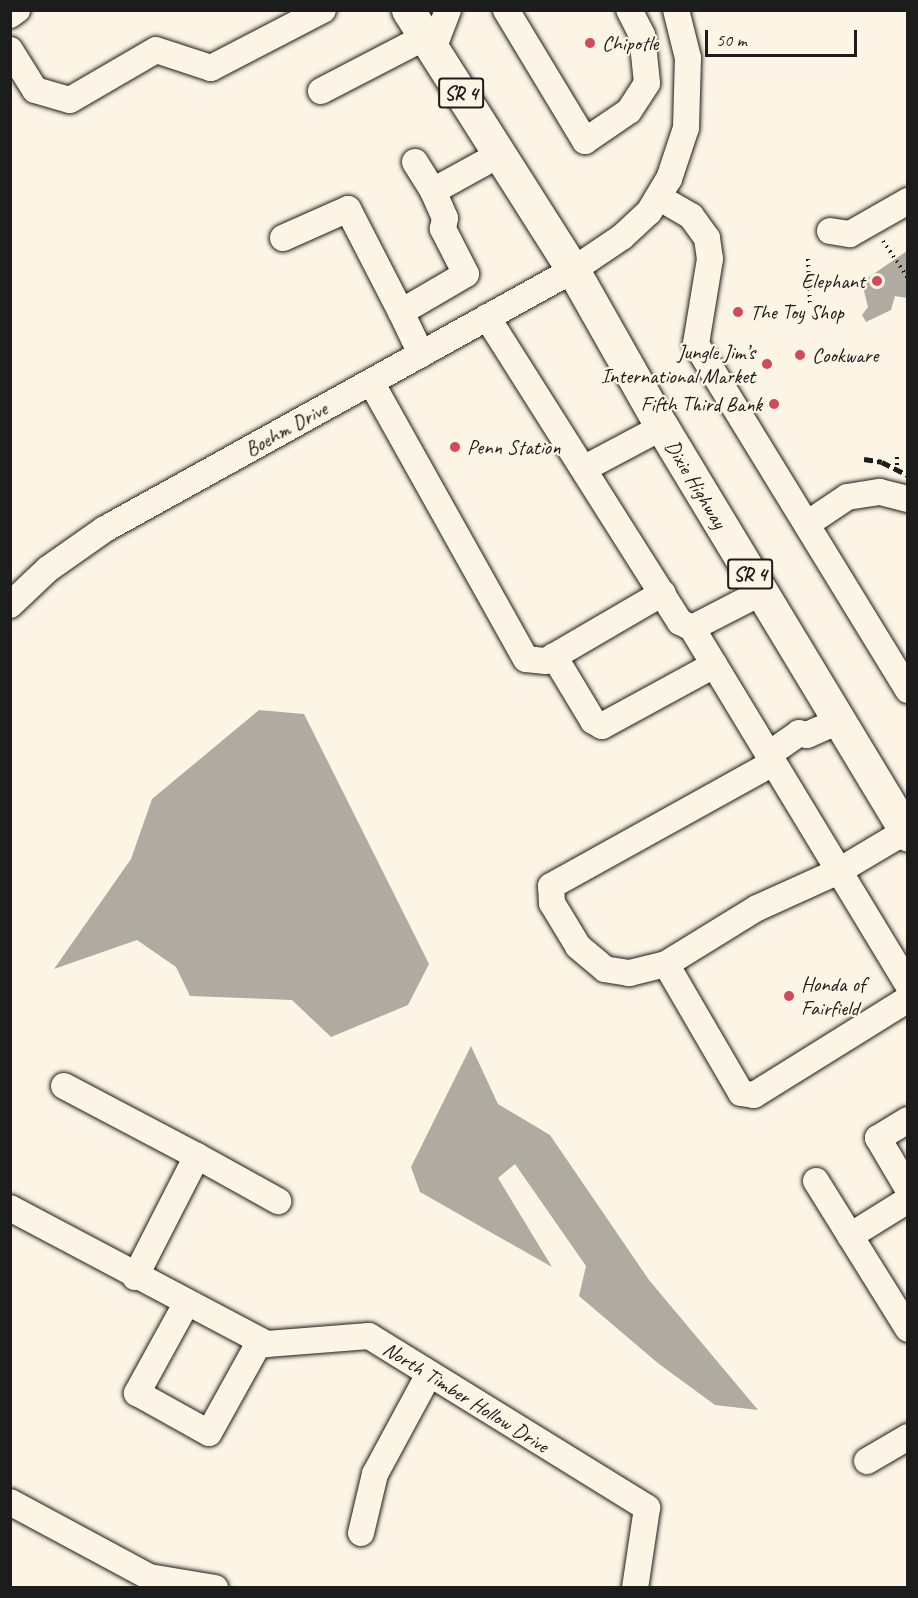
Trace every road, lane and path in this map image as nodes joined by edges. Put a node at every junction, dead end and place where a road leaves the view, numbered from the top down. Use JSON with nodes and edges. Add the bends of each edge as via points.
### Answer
{"nodes":[{"id":1,"x":17,"y":10,"type":"edge"},
{"id":2,"x":323,"y":10,"type":"edge"},
{"id":3,"x":447,"y":10,"type":"edge"},
{"id":4,"x":506,"y":10,"type":"edge"},
{"id":5,"x":629,"y":10,"type":"edge"},
{"id":6,"x":676,"y":10,"type":"edge"},
{"id":7,"x":10,"y":15,"type":"edge"},
{"id":8,"x":422,"y":32,"type":"edge"},
{"id":9,"x":10,"y":50,"type":"edge"},
{"id":10,"x":321,"y":91,"type":"dead end"},
{"id":11,"x":500,"y":154,"type":"junction"},
{"id":12,"x":415,"y":162,"type":"dead end"},
{"id":13,"x":433,"y":191,"type":"junction"},
{"id":14,"x":658,"y":197,"type":"junction"},
{"id":15,"x":908,"y":201,"type":"edge"},
{"id":16,"x":830,"y":231,"type":"dead end"},
{"id":17,"x":283,"y":238,"type":"dead end"},
{"id":18,"x":888,"y":250,"type":"dead end"},
{"id":19,"x":808,"y":259,"type":"dead end"},
{"id":20,"x":573,"y":270,"type":"junction"},
{"id":21,"x":908,"y":278,"type":"edge"},
{"id":22,"x":810,"y":305,"type":"dead end"},
{"id":23,"x":401,"y":312,"type":"junction"},
{"id":24,"x":487,"y":317,"type":"junction"},
{"id":25,"x":421,"y":354,"type":"junction"},
{"id":26,"x":370,"y":382,"type":"junction"},
{"id":27,"x":662,"y":427,"type":"junction"},
{"id":28,"x":897,"y":457,"type":"dead end"},
{"id":29,"x":585,"y":468,"type":"junction"},
{"id":30,"x":902,"y":491,"type":"edge"},
{"id":31,"x":807,"y":524,"type":"junction"},
{"id":32,"x":762,"y":592,"type":"junction"},
{"id":33,"x":663,"y":593,"type":"junction"},
{"id":34,"x":10,"y":605,"type":"edge"},
{"id":35,"x":692,"y":628,"type":"junction"},
{"id":36,"x":554,"y":656,"type":"junction"},
{"id":37,"x":714,"y":665,"type":"junction"},
{"id":38,"x":908,"y":690,"type":"edge"},
{"id":39,"x":839,"y":721,"type":"junction"},
{"id":40,"x":783,"y":750,"type":"junction"},
{"id":41,"x":907,"y":833,"type":"edge"},
{"id":42,"x":839,"y":871,"type":"junction"},
{"id":43,"x":666,"y":964,"type":"junction"},
{"id":44,"x":908,"y":986,"type":"edge"},
{"id":45,"x":908,"y":999,"type":"edge"},
{"id":46,"x":64,"y":1086,"type":"dead end"},
{"id":47,"x":908,"y":1120,"type":"edge"},
{"id":48,"x":197,"y":1156,"type":"junction"},
{"id":49,"x":816,"y":1180,"type":"dead end"},
{"id":50,"x":908,"y":1189,"type":"edge"},
{"id":51,"x":908,"y":1200,"type":"edge"},
{"id":52,"x":278,"y":1201,"type":"dead end"},
{"id":53,"x":10,"y":1208,"type":"edge"},
{"id":54,"x":850,"y":1236,"type":"junction"},
{"id":55,"x":135,"y":1277,"type":"junction"},
{"id":56,"x":186,"y":1304,"type":"junction"},
{"id":57,"x":908,"y":1329,"type":"edge"},
{"id":58,"x":260,"y":1341,"type":"junction"},
{"id":59,"x":429,"y":1374,"type":"junction"},
{"id":60,"x":908,"y":1437,"type":"edge"},
{"id":61,"x":867,"y":1461,"type":"dead end"},
{"id":62,"x":10,"y":1502,"type":"edge"},
{"id":63,"x":361,"y":1533,"type":"dead end"},
{"id":64,"x":215,"y":1587,"type":"edge"},
{"id":65,"x":635,"y":1587,"type":"edge"}],
"edges":[{"from":1,"to":7,"type":"street"},
{"from":2,"to":9,"type":"street","via":[[211,68],[156,50],[70,100],[35,90]]},
{"from":3,"to":8,"type":"street"},
{"from":4,"to":5,"type":"street","via":[[585,141],[629,111],[648,83],[642,35]]},
{"from":6,"to":14,"type":"street","name":"Boehm Drive","via":[[688,58],[686,128],[669,179]]},
{"from":8,"to":10,"type":"street"},
{"from":8,"to":11,"type":"main road","name":"Dixie Highway","number":"SR 4"},
{"from":11,"to":13,"type":"street"},
{"from":11,"to":20,"type":"main road","name":"Dixie Highway","number":"SR 4"},
{"from":12,"to":13,"type":"street"},
{"from":13,"to":23,"type":"street","via":[[446,218],[443,229],[466,273]]},
{"from":14,"to":20,"type":"street","name":"Boehm Drive","via":[[649,212],[622,237]]},
{"from":14,"to":31,"type":"street","via":[[692,216],[706,238],[710,259],[696,344]]},
{"from":15,"to":16,"type":"street","via":[[850,234]]},
{"from":17,"to":23,"type":"street","via":[[348,209]]},
{"from":18,"to":21,"type":"path"},
{"from":19,"to":22,"type":"path"},
{"from":20,"to":24,"type":"street","name":"Boehm Drive"},
{"from":20,"to":27,"type":"main road","name":"Dixie Highway","number":"SR 4"},
{"from":23,"to":25,"type":"street"},
{"from":24,"to":25,"type":"street","name":"Boehm Drive"},
{"from":24,"to":29,"type":"street"},
{"from":25,"to":26,"type":"street","name":"Boehm Drive"},
{"from":26,"to":34,"type":"street","name":"Boehm Drive","via":[[105,529],[48,569]]},
{"from":26,"to":36,"type":"street","via":[[526,659],[546,661]]},
{"from":27,"to":29,"type":"street"},
{"from":27,"to":32,"type":"main road","name":"Dixie Highway","number":"SR 4"},
{"from":28,"to":30,"type":"path"},
{"from":29,"to":33,"type":"street"},
{"from":30,"to":31,"type":"street","via":[[847,497]]},
{"from":31,"to":38,"type":"street"},
{"from":32,"to":35,"type":"street"},
{"from":32,"to":39,"type":"main road","name":"Dixie Highway","number":"SR 4"},
{"from":33,"to":35,"type":"street","via":[[680,622]]},
{"from":33,"to":36,"type":"street"},
{"from":35,"to":37,"type":"street"},
{"from":36,"to":37,"type":"street","via":[[593,721],[602,726]]},
{"from":37,"to":40,"type":"street"},
{"from":39,"to":40,"type":"street"},
{"from":39,"to":41,"type":"main road","name":"Dixie Highway","number":"SR 4"},
{"from":40,"to":42,"type":"street"},
{"from":40,"to":43,"type":"street","via":[[551,886],[552,903],[578,946],[605,969],[629,973]]},
{"from":41,"to":42,"type":"street"},
{"from":42,"to":43,"type":"street","via":[[757,908]]},
{"from":42,"to":44,"type":"street"},
{"from":43,"to":45,"type":"street","via":[[741,1093],[754,1095]]},
{"from":46,"to":48,"type":"street"},
{"from":47,"to":50,"type":"street","via":[[878,1138]]},
{"from":48,"to":52,"type":"street"},
{"from":48,"to":55,"type":"street"},
{"from":49,"to":54,"type":"street"},
{"from":51,"to":54,"type":"street"},
{"from":53,"to":55,"type":"street","name":"North Timber Hollow Drive"},
{"from":54,"to":57,"type":"street"},
{"from":55,"to":56,"type":"street","name":"North Timber Hollow Drive"},
{"from":56,"to":58,"type":"street","name":"North Timber Hollow Drive"},
{"from":56,"to":58,"type":"street","via":[[137,1393],[209,1433]]},
{"from":58,"to":59,"type":"street","name":"North Timber Hollow Drive","via":[[267,1344],[369,1336]]},
{"from":59,"to":63,"type":"street","via":[[375,1474]]},
{"from":59,"to":65,"type":"street","name":"North Timber Hollow Drive","via":[[647,1508]]},
{"from":60,"to":61,"type":"street"},
{"from":62,"to":64,"type":"street","via":[[148,1577]]}]}
